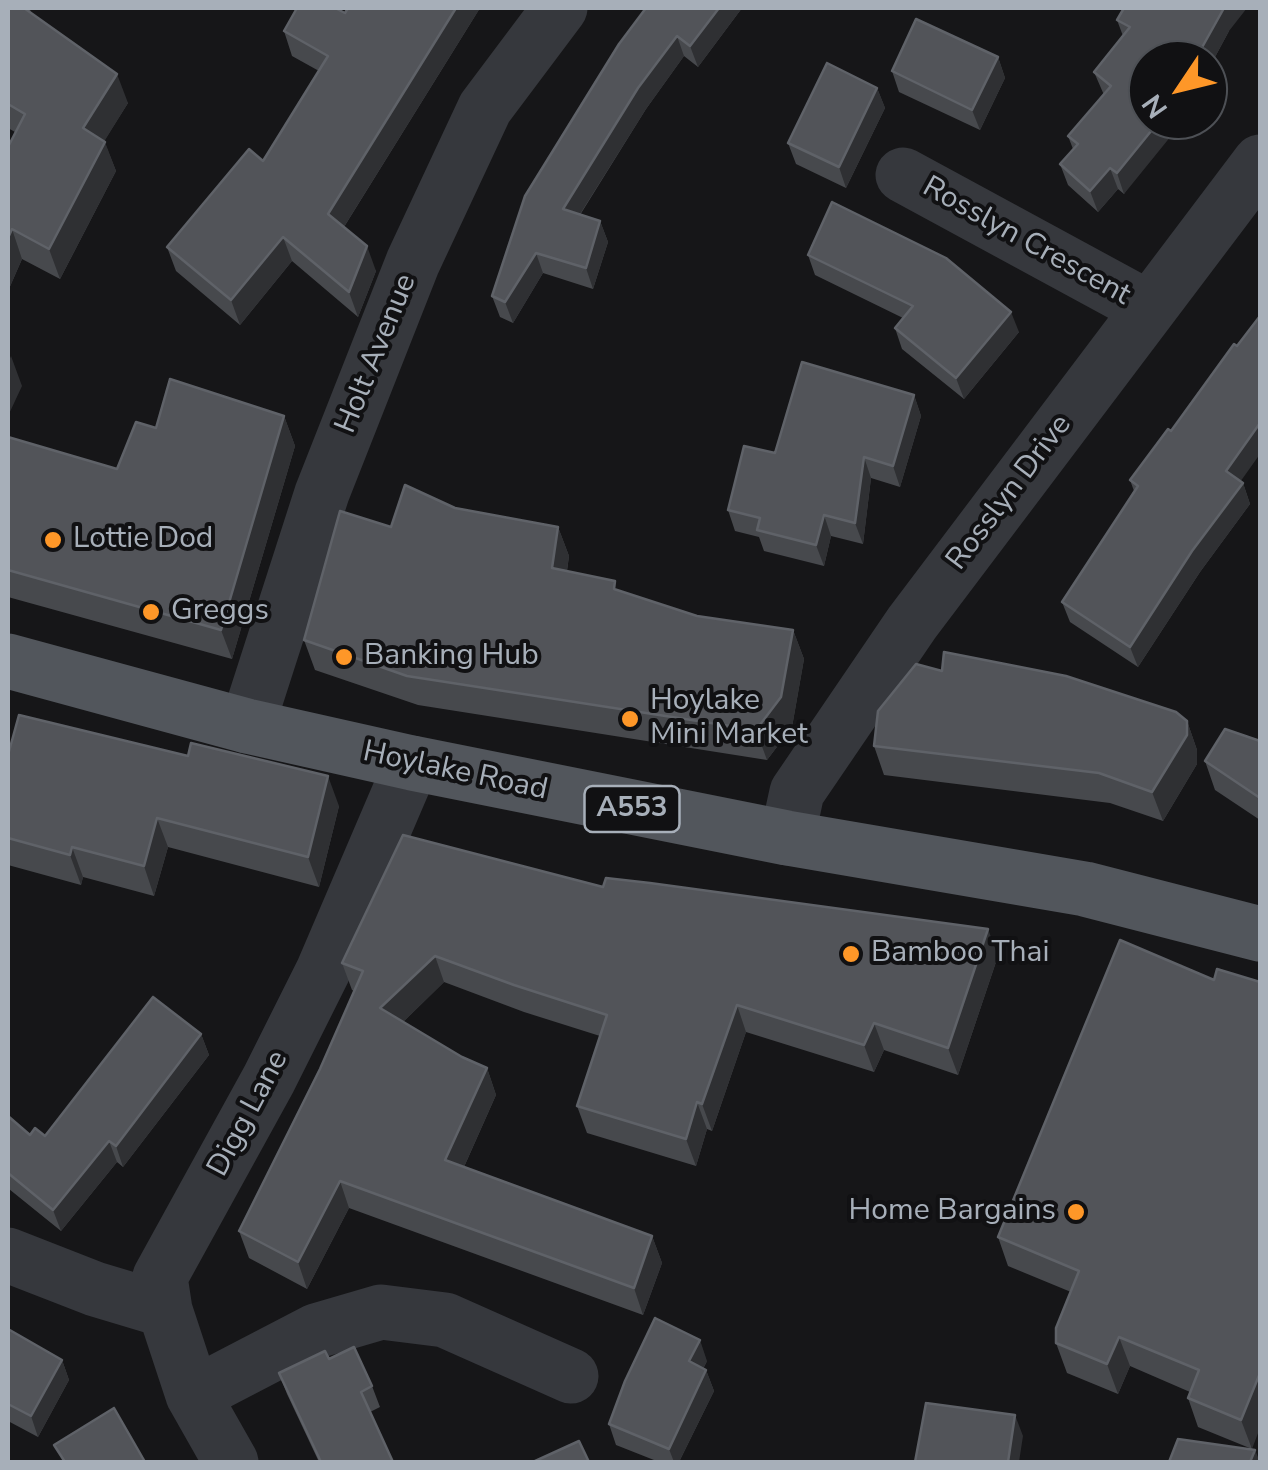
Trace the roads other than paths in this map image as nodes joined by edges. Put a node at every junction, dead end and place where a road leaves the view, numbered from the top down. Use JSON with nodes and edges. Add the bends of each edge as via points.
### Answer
{"nodes":[{"id":1,"x":560,"y":8,"type":"edge"},
{"id":2,"x":1260,"y":162,"type":"edge"},
{"id":3,"x":904,"y":175,"type":"dead end"},
{"id":4,"x":1148,"y":308,"type":"junction"},
{"id":5,"x":8,"y":661,"type":"edge"},
{"id":6,"x":247,"y":726,"type":"junction"},
{"id":7,"x":412,"y":764,"type":"junction"},
{"id":8,"x":787,"y":838,"type":"junction"},
{"id":9,"x":1260,"y":934,"type":"edge"},
{"id":10,"x":8,"y":1256,"type":"edge"},
{"id":11,"x":164,"y":1310,"type":"junction"},
{"id":12,"x":571,"y":1376,"type":"dead end"},
{"id":13,"x":193,"y":1395,"type":"junction"},
{"id":14,"x":231,"y":1462,"type":"edge"}],
"edges":[{"from":1,"to":6,"type":"street","name":"Holt Avenue","via":[[485,108],[413,262],[322,492]]},
{"from":2,"to":4,"type":"street","name":"Rosslyn Drive"},
{"from":3,"to":4,"type":"street","name":"Rosslyn Crescent"},
{"from":4,"to":8,"type":"street","name":"Rosslyn Drive","via":[[912,623],[796,792]]},
{"from":5,"to":6,"type":"main road","name":"Hoylake Road","number":"A553"},
{"from":6,"to":7,"type":"main road","name":"Hoylake Road","number":"A553"},
{"from":7,"to":8,"type":"main road","name":"Hoylake Road","number":"A553"},
{"from":7,"to":11,"type":"street","name":"Digg Lane","via":[[323,971],[160,1277]]},
{"from":8,"to":9,"type":"main road","name":"Hoylake Road","number":"A553","via":[[1085,890]]},
{"from":10,"to":11,"type":"street"},
{"from":11,"to":13,"type":"street","name":"Digg Lane"},
{"from":12,"to":13,"type":"street","via":[[445,1320],[381,1312],[316,1330]]},
{"from":13,"to":14,"type":"street","name":"Digg Lane"}]}
